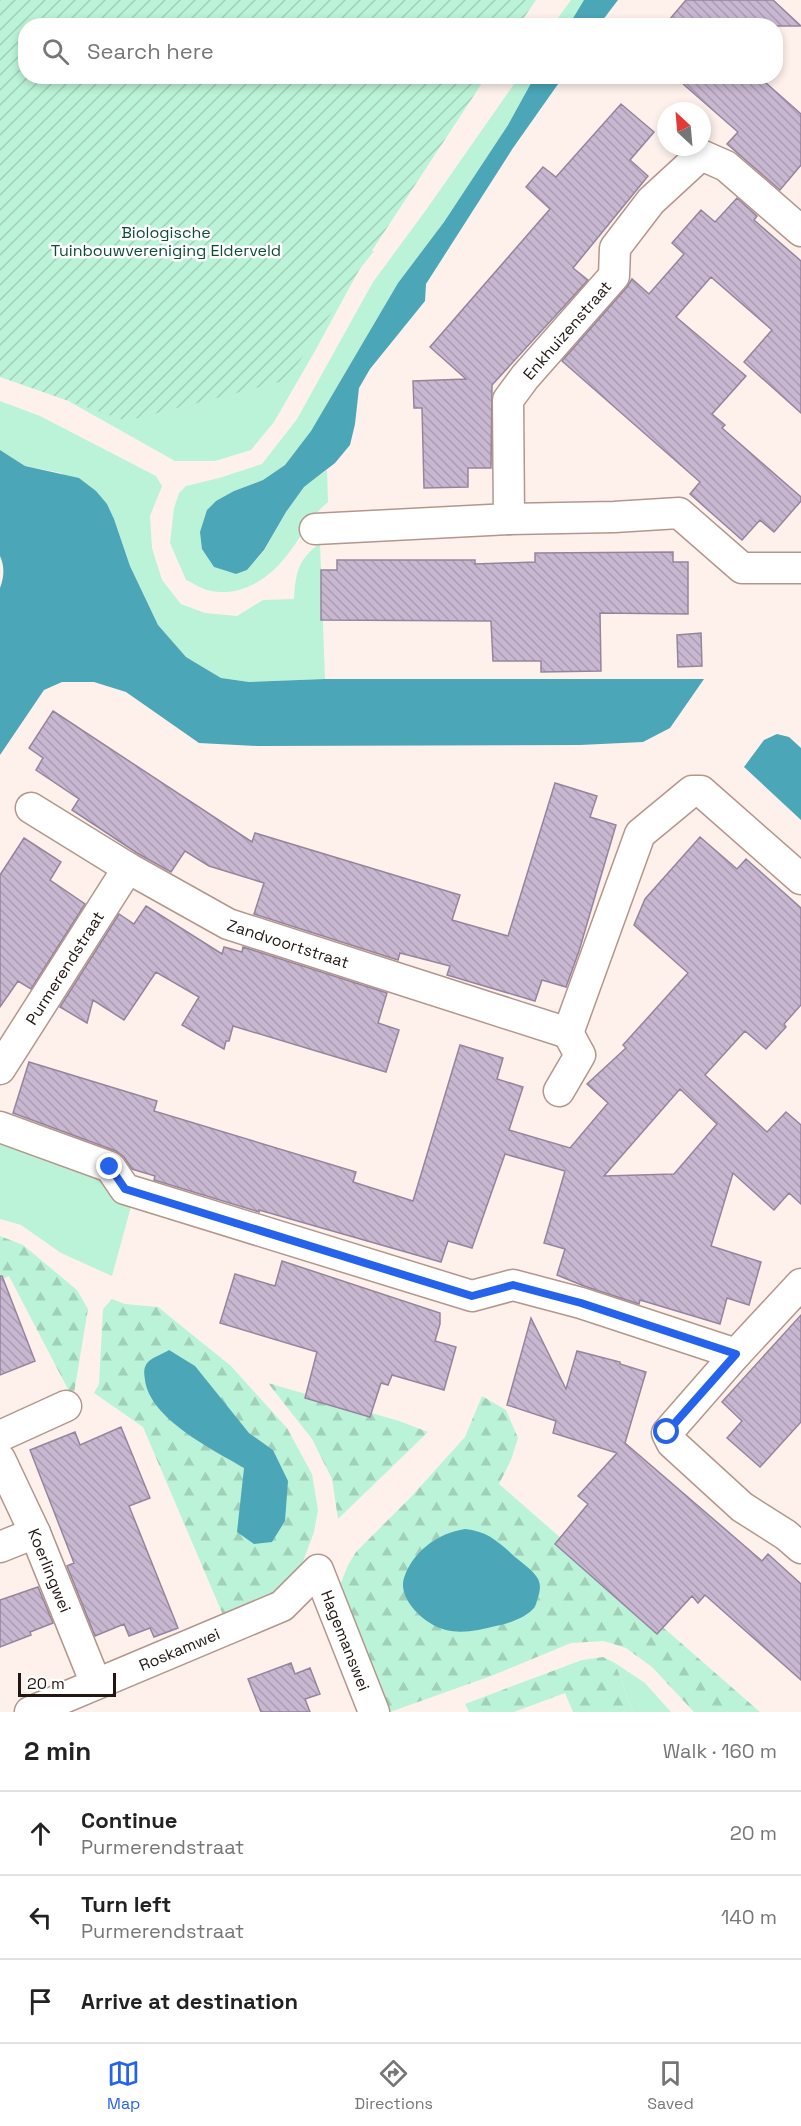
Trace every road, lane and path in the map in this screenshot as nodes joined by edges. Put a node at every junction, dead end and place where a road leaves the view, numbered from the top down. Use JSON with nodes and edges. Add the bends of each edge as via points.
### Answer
{"nodes":[{"id":1,"x":801,"y":231,"type":"edge"},
{"id":2,"x":509,"y":519,"type":"junction"},
{"id":3,"x":315,"y":529,"type":"dead end"},
{"id":4,"x":801,"y":568,"type":"edge"},
{"id":5,"x":31,"y":808,"type":"dead end"},
{"id":6,"x":128,"y":868,"type":"junction"},
{"id":7,"x":801,"y":879,"type":"edge"},
{"id":8,"x":568,"y":1033,"type":"junction"},
{"id":9,"x":0,"y":1069,"type":"edge"},
{"id":10,"x":559,"y":1091,"type":"dead end"},
{"id":11,"x":0,"y":1127,"type":"edge"},
{"id":12,"x":801,"y":1284,"type":"edge"},
{"id":13,"x":736,"y":1354,"type":"junction"},
{"id":14,"x":66,"y":1406,"type":"dead end"},
{"id":15,"x":0,"y":1436,"type":"edge"},
{"id":16,"x":0,"y":1459,"type":"edge"},
{"id":17,"x":35,"y":1533,"type":"junction"},
{"id":18,"x":0,"y":1546,"type":"edge"},
{"id":19,"x":801,"y":1548,"type":"edge"},
{"id":20,"x":318,"y":1570,"type":"joint"},
{"id":21,"x":96,"y":1684,"type":"junction"},
{"id":22,"x":30,"y":1712,"type":"edge"},
{"id":23,"x":374,"y":1712,"type":"edge"}],
"edges":[{"from":1,"to":2,"type":"street","name":"Enkhuizenstraat","via":[[726,166],[701,154],[651,201],[615,248],[614,276],[508,400]]},
{"from":2,"to":3,"type":"street"},
{"from":2,"to":4,"type":"street","via":[[679,513],[742,568]]},
{"from":5,"to":6,"type":"street","name":"Zandvoortstraat"},
{"from":6,"to":8,"type":"street","name":"Zandvoortstraat","via":[[228,924]]},
{"from":6,"to":9,"type":"street","name":"Purmerendstraat"},
{"from":7,"to":8,"type":"street","via":[[702,791],[692,791],[640,834]]},
{"from":8,"to":10,"type":"street","via":[[580,1055]]},
{"from":11,"to":13,"type":"street","via":[[110,1167],[125,1189],[472,1296],[513,1285]]},
{"from":12,"to":13,"type":"street"},
{"from":13,"to":19,"type":"street","via":[[667,1432],[672,1443],[742,1507]]},
{"from":14,"to":15,"type":"street"},
{"from":16,"to":17,"type":"street","name":"Koerlingwei"},
{"from":17,"to":18,"type":"street"},
{"from":17,"to":21,"type":"street","name":"Koerlingwei"},
{"from":20,"to":21,"type":"street","name":"Roskamwei","via":[[282,1606]]},
{"from":20,"to":23,"type":"street","name":"Hagemanswei"},
{"from":21,"to":22,"type":"street","name":"Roskamwei"}]}
